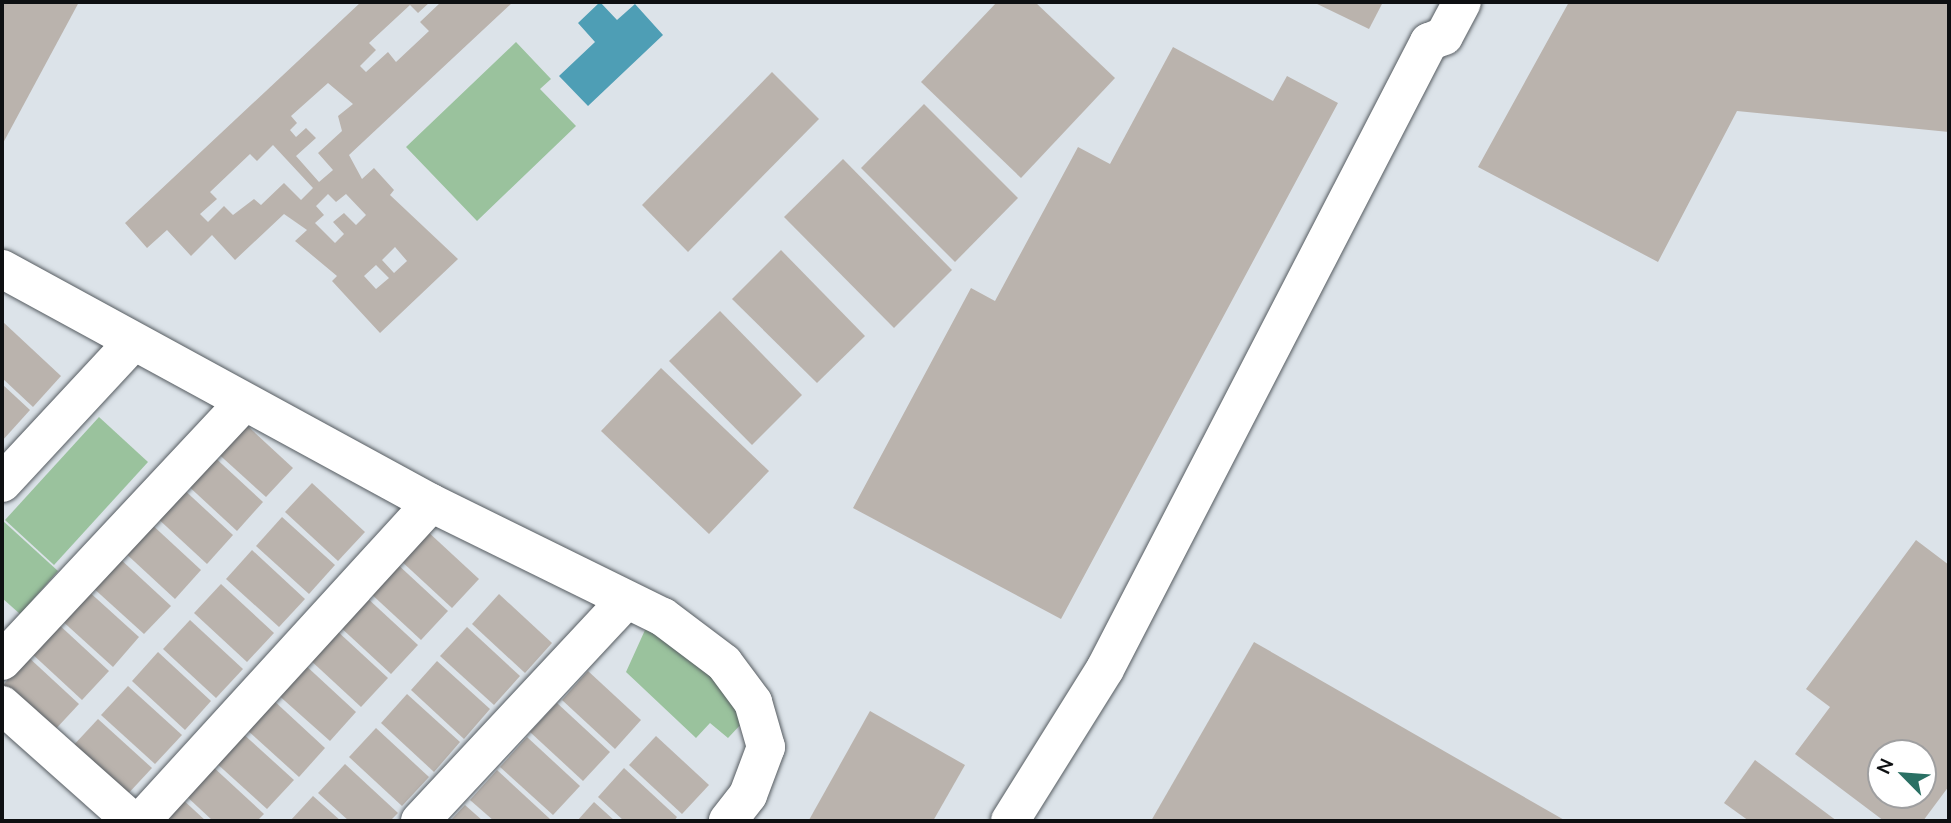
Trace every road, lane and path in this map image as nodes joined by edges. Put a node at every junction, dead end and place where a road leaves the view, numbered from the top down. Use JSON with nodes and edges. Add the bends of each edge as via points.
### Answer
{"nodes":[{"id":1,"x":1435,"y":2,"type":"edge"},
{"id":2,"x":1462,"y":2,"type":"edge"},
{"id":3,"x":1429,"y":42,"type":"junction"},
{"id":4,"x":6,"y":278,"type":"edge"},
{"id":5,"x":132,"y":342,"type":"junction"},
{"id":6,"x":244,"y":402,"type":"junction"},
{"id":7,"x":2,"y":483,"type":"edge"},
{"id":8,"x":431,"y":502,"type":"junction"},
{"id":9,"x":626,"y":600,"type":"junction"},
{"id":10,"x":2,"y":662,"type":"edge"},
{"id":11,"x":2,"y":705,"type":"edge"},
{"id":12,"x":132,"y":821,"type":"edge"},
{"id":13,"x":141,"y":821,"type":"edge"},
{"id":14,"x":420,"y":821,"type":"edge"},
{"id":15,"x":728,"y":821,"type":"edge"},
{"id":16,"x":1010,"y":821,"type":"edge"}],
"edges":[{"from":1,"to":3,"type":"street","via":[[1424,24]]},
{"from":2,"to":3,"type":"street","via":[[1444,36]]},
{"from":3,"to":16,"type":"street","via":[[1105,669]]},
{"from":4,"to":5,"type":"street"},
{"from":5,"to":6,"type":"street"},
{"from":5,"to":7,"type":"street"},
{"from":6,"to":8,"type":"street"},
{"from":6,"to":10,"type":"street"},
{"from":8,"to":9,"type":"street"},
{"from":8,"to":13,"type":"street"},
{"from":9,"to":14,"type":"street"},
{"from":9,"to":15,"type":"street","via":[[663,617],[724,663],[753,702],[766,747],[748,795]]},
{"from":11,"to":12,"type":"street"}]}
